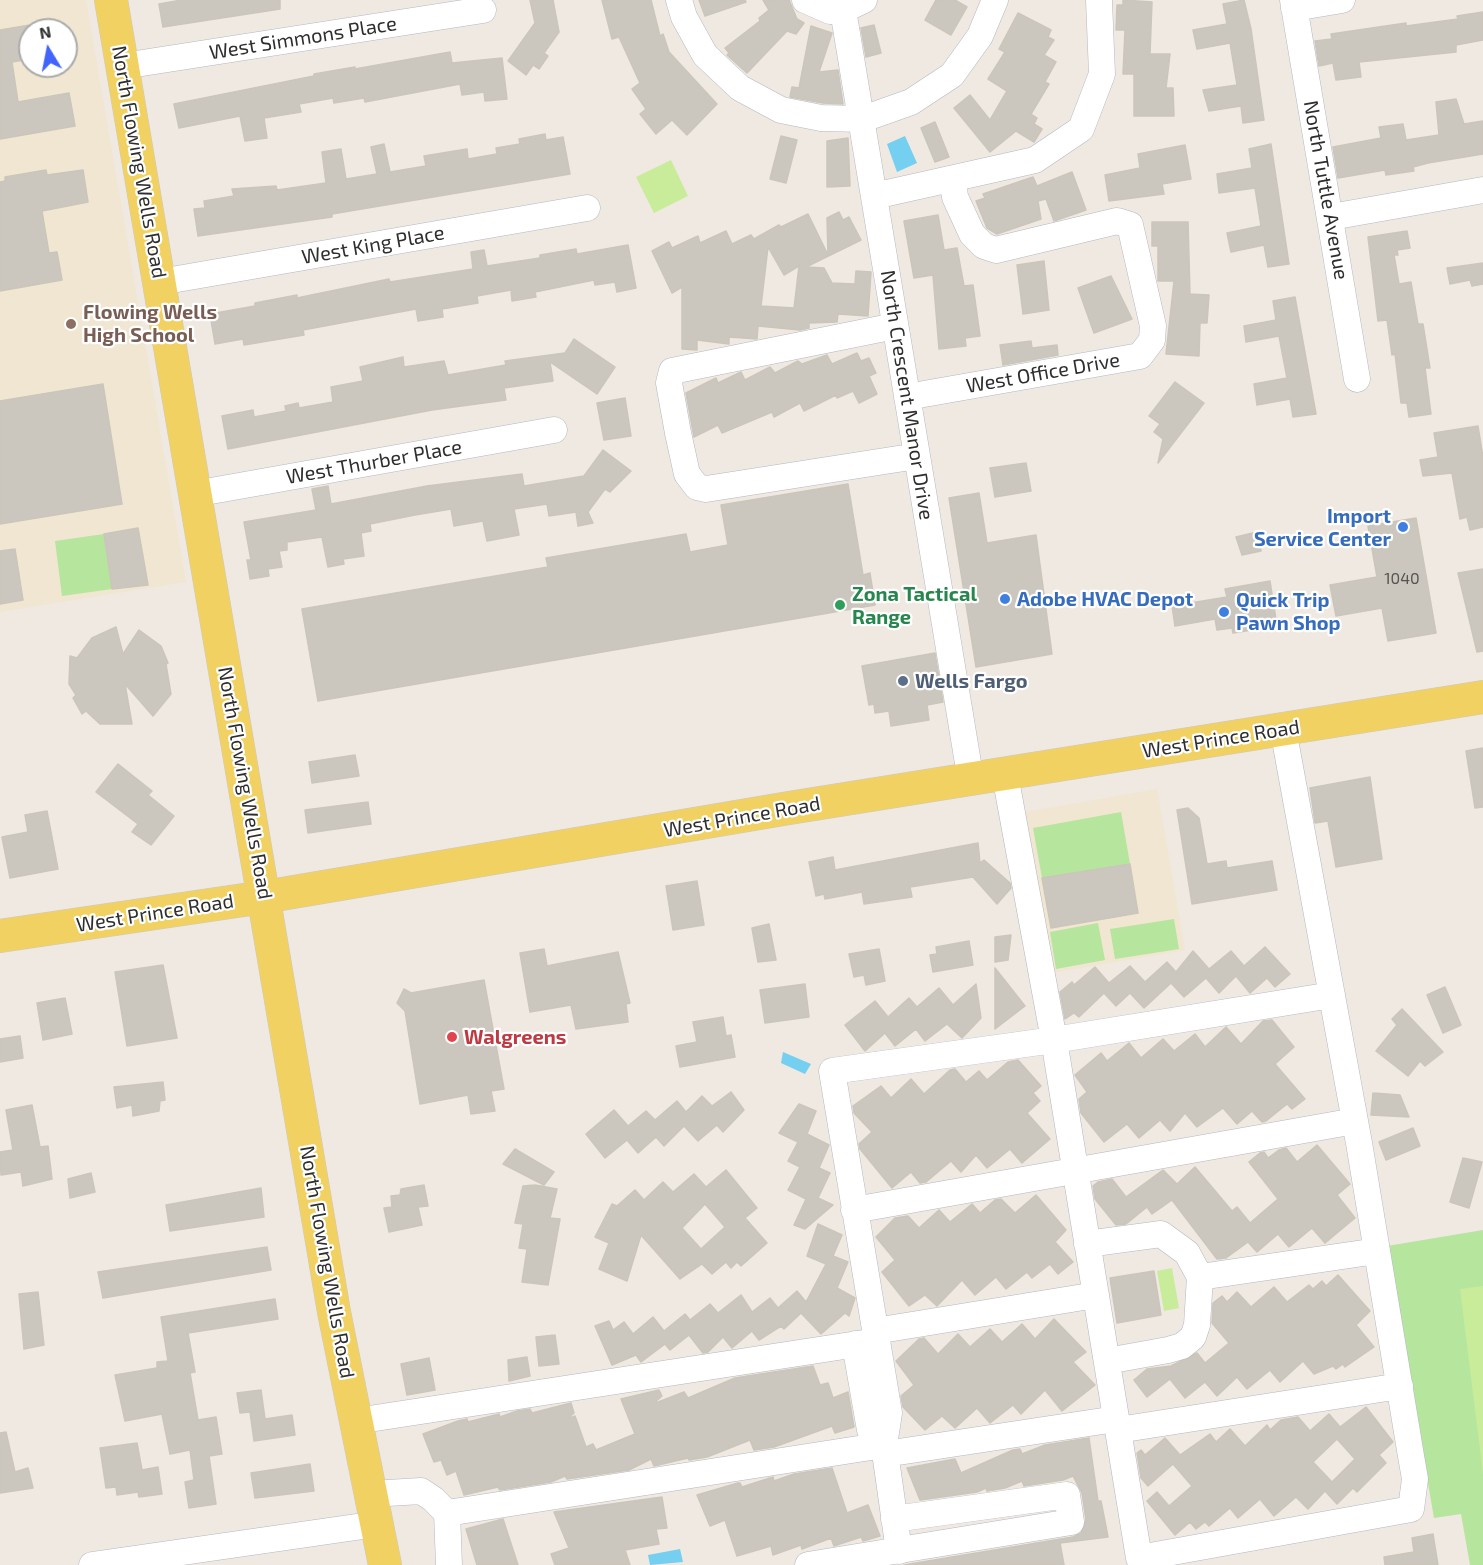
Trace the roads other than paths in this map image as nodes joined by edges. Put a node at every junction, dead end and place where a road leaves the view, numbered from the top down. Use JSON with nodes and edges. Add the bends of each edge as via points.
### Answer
{"nodes":[{"id":1,"x":111,"y":0,"type":"edge"},
{"id":2,"x":679,"y":0,"type":"edge"},
{"id":3,"x":805,"y":0,"type":"edge"},
{"id":4,"x":994,"y":0,"type":"edge"},
{"id":5,"x":1099,"y":0,"type":"edge"},
{"id":6,"x":1342,"y":0,"type":"edge"},
{"id":7,"x":1293,"y":4,"type":"edge"},
{"id":8,"x":853,"y":5,"type":"edge"},
{"id":9,"x":483,"y":10,"type":"dead end"},
{"id":10,"x":123,"y":66,"type":"junction"},
{"id":11,"x":863,"y":119,"type":"junction"},
{"id":12,"x":953,"y":180,"type":"junction"},
{"id":13,"x":1483,"y":190,"type":"edge"},
{"id":14,"x":874,"y":196,"type":"junction"},
{"id":15,"x":587,"y":208,"type":"dead end"},
{"id":16,"x":1331,"y":216,"type":"junction"},
{"id":17,"x":160,"y":282,"type":"junction"},
{"id":18,"x":895,"y":326,"type":"junction"},
{"id":19,"x":1357,"y":379,"type":"dead end"},
{"id":20,"x":907,"y":397,"type":"junction"},
{"id":21,"x":554,"y":430,"type":"dead end"},
{"id":22,"x":917,"y":456,"type":"junction"},
{"id":23,"x":194,"y":494,"type":"junction"},
{"id":24,"x":1483,"y":697,"type":"edge"},
{"id":25,"x":1283,"y":729,"type":"junction"},
{"id":26,"x":1005,"y":775,"type":"junction"},
{"id":27,"x":971,"y":781,"type":"junction"},
{"id":28,"x":264,"y":897,"type":"junction"},
{"id":29,"x":0,"y":936,"type":"edge"},
{"id":30,"x":1332,"y":995,"type":"junction"},
{"id":31,"x":1054,"y":1040,"type":"junction"},
{"id":32,"x":1355,"y":1121,"type":"junction"},
{"id":33,"x":1075,"y":1171,"type":"junction"},
{"id":34,"x":854,"y":1210,"type":"junction"},
{"id":35,"x":1088,"y":1244,"type":"junction"},
{"id":36,"x":1377,"y":1251,"type":"junction"},
{"id":37,"x":1200,"y":1277,"type":"junction"},
{"id":38,"x":1096,"y":1295,"type":"junction"},
{"id":39,"x":869,"y":1339,"type":"junction"},
{"id":40,"x":1107,"y":1361,"type":"junction"},
{"id":41,"x":1400,"y":1386,"type":"junction"},
{"id":42,"x":356,"y":1421,"type":"junction"},
{"id":43,"x":1117,"y":1425,"type":"junction"},
{"id":44,"x":884,"y":1450,"type":"junction"},
{"id":45,"x":374,"y":1509,"type":"junction"},
{"id":46,"x":447,"y":1513,"type":"junction"},
{"id":47,"x":894,"y":1519,"type":"junction"},
{"id":48,"x":898,"y":1551,"type":"junction"},
{"id":49,"x":92,"y":1565,"type":"edge"},
{"id":50,"x":385,"y":1565,"type":"edge"},
{"id":51,"x":449,"y":1565,"type":"edge"},
{"id":52,"x":808,"y":1565,"type":"edge"}],
"edges":[{"from":1,"to":10,"type":"main road","name":"North Flowing Wells Road"},
{"from":2,"to":11,"type":"street","via":[[705,55],[740,88],[781,110],[821,118]]},
{"from":3,"to":8,"type":"street","via":[[818,8]]},
{"from":4,"to":11,"type":"street","via":[[980,36],[952,75],[911,102]]},
{"from":5,"to":12,"type":"street","via":[[1102,74],[1081,129],[1035,160]]},
{"from":6,"to":7,"type":"street"},
{"from":7,"to":16,"type":"street","name":"North Tuttle Avenue"},
{"from":8,"to":11,"type":"street","name":"North Crescent Manor Drive"},
{"from":9,"to":10,"type":"street","name":"West Simmons Place"},
{"from":10,"to":17,"type":"main road","name":"North Flowing Wells Road"},
{"from":11,"to":14,"type":"street","name":"North Crescent Manor Drive"},
{"from":12,"to":14,"type":"street"},
{"from":12,"to":20,"type":"street","name":"West Office Drive","via":[[955,197],[972,234],[984,246],[996,250],[1117,221],[1130,225],[1153,326],[1152,340],[1140,356]]},
{"from":13,"to":16,"type":"street"},
{"from":14,"to":18,"type":"street","name":"North Crescent Manor Drive"},
{"from":15,"to":17,"type":"street","name":"West King Place"},
{"from":16,"to":19,"type":"street","name":"North Tuttle Avenue"},
{"from":17,"to":23,"type":"main road","name":"North Flowing Wells Road"},
{"from":18,"to":20,"type":"street","name":"North Crescent Manor Drive"},
{"from":18,"to":22,"type":"street","via":[[672,371],[669,383],[687,474],[697,487],[706,489]]},
{"from":20,"to":22,"type":"street","name":"North Crescent Manor Drive"},
{"from":21,"to":23,"type":"street","name":"West Thurber Place"},
{"from":22,"to":27,"type":"street","name":"North Crescent Manor Drive"},
{"from":23,"to":28,"type":"main road","name":"North Flowing Wells Road"},
{"from":24,"to":25,"type":"main road","name":"West Prince Road"},
{"from":25,"to":26,"type":"main road","name":"West Prince Road"},
{"from":25,"to":30,"type":"street"},
{"from":26,"to":27,"type":"main road","name":"West Prince Road"},
{"from":26,"to":31,"type":"street"},
{"from":27,"to":28,"type":"main road","name":"West Prince Road"},
{"from":28,"to":29,"type":"main road","name":"West Prince Road"},
{"from":28,"to":42,"type":"main road","name":"North Flowing Wells Road"},
{"from":30,"to":31,"type":"street"},
{"from":30,"to":32,"type":"street"},
{"from":31,"to":33,"type":"street"},
{"from":31,"to":34,"type":"street","via":[[832,1071]]},
{"from":32,"to":33,"type":"street"},
{"from":32,"to":36,"type":"street"},
{"from":33,"to":34,"type":"street"},
{"from":33,"to":35,"type":"street"},
{"from":34,"to":39,"type":"street"},
{"from":35,"to":37,"type":"street","via":[[1161,1234],[1187,1253]]},
{"from":35,"to":38,"type":"street"},
{"from":36,"to":37,"type":"street"},
{"from":36,"to":41,"type":"street"},
{"from":37,"to":40,"type":"street","via":[[1197,1324],[1193,1336],[1182,1346]]},
{"from":38,"to":39,"type":"street"},
{"from":38,"to":40,"type":"street"},
{"from":39,"to":42,"type":"street"},
{"from":39,"to":44,"type":"street","via":[[889,1413]]},
{"from":40,"to":43,"type":"street"},
{"from":41,"to":43,"type":"street"},
{"from":41,"to":43,"type":"street","via":[[1415,1479],[1411,1509],[1139,1558]]},
{"from":42,"to":45,"type":"main road","name":"North Flowing Wells Road"},
{"from":43,"to":44,"type":"street"},
{"from":44,"to":46,"type":"street"},
{"from":44,"to":47,"type":"street"},
{"from":45,"to":46,"type":"street","via":[[421,1491]]},
{"from":45,"to":49,"type":"street"},
{"from":45,"to":50,"type":"main road","name":"North Flowing Wells Road"},
{"from":46,"to":51,"type":"street"},
{"from":47,"to":48,"type":"street"},
{"from":47,"to":48,"type":"street","via":[[1067,1495],[1071,1522]]},
{"from":48,"to":52,"type":"street"}]}
